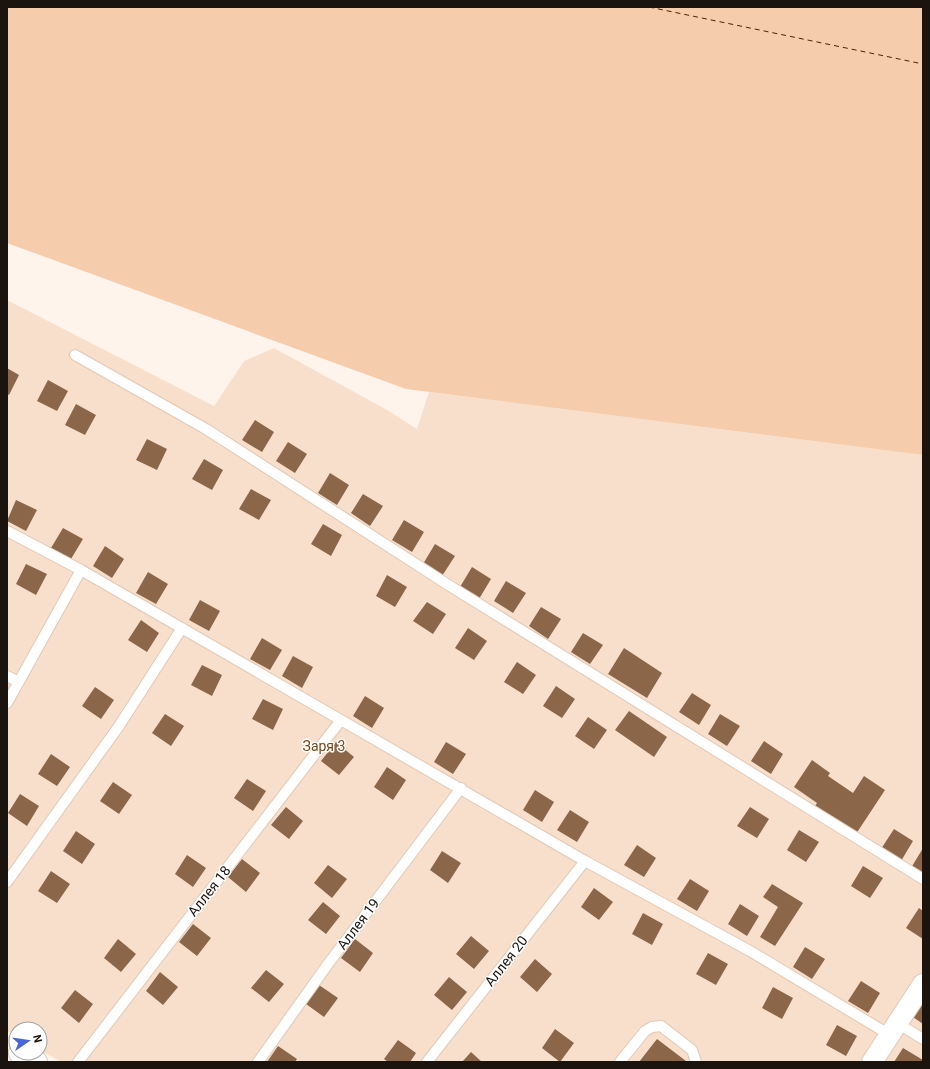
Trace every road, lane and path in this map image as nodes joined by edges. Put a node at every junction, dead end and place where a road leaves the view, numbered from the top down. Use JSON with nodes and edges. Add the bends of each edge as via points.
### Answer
{"nodes":[{"id":1,"x":75,"y":355,"type":"dead end"},
{"id":2,"x":7,"y":531,"type":"edge"},
{"id":3,"x":81,"y":570,"type":"junction"},
{"id":4,"x":182,"y":628,"type":"junction"},
{"id":5,"x":7,"y":676,"type":"edge"},
{"id":6,"x":18,"y":682,"type":"junction"},
{"id":7,"x":7,"y":703,"type":"edge"},
{"id":8,"x":341,"y":720,"type":"junction"},
{"id":9,"x":461,"y":788,"type":"junction"},
{"id":10,"x":585,"y":860,"type":"junction"},
{"id":11,"x":923,"y":879,"type":"edge"},
{"id":12,"x":7,"y":882,"type":"edge"},
{"id":13,"x":923,"y":984,"type":"edge"},
{"id":14,"x":894,"y":1029,"type":"junction"},
{"id":15,"x":923,"y":1039,"type":"edge"},
{"id":16,"x":78,"y":1062,"type":"edge"},
{"id":17,"x":258,"y":1062,"type":"edge"},
{"id":18,"x":427,"y":1062,"type":"edge"},
{"id":19,"x":620,"y":1062,"type":"edge"},
{"id":20,"x":696,"y":1062,"type":"edge"},
{"id":21,"x":872,"y":1062,"type":"edge"}],
"edges":[{"from":1,"to":11,"type":"lane","via":[[206,429],[450,586]]},
{"from":2,"to":3,"type":"lane"},
{"from":3,"to":4,"type":"lane"},
{"from":3,"to":6,"type":"lane"},
{"from":4,"to":8,"type":"lane"},
{"from":4,"to":12,"type":"lane","via":[[120,726]]},
{"from":5,"to":6,"type":"lane"},
{"from":6,"to":7,"type":"lane"},
{"from":8,"to":9,"type":"lane"},
{"from":8,"to":16,"type":"lane","name":"Аллея 18"},
{"from":9,"to":10,"type":"lane"},
{"from":9,"to":17,"type":"lane","name":"Аллея 19","via":[[328,964]]},
{"from":10,"to":14,"type":"lane"},
{"from":10,"to":18,"type":"lane","name":"Аллея 20"},
{"from":13,"to":14,"type":"street"},
{"from":14,"to":15,"type":"lane"},
{"from":14,"to":21,"type":"street"},
{"from":19,"to":20,"type":"lane","via":[[645,1030],[661,1026],[692,1050]]}]}
